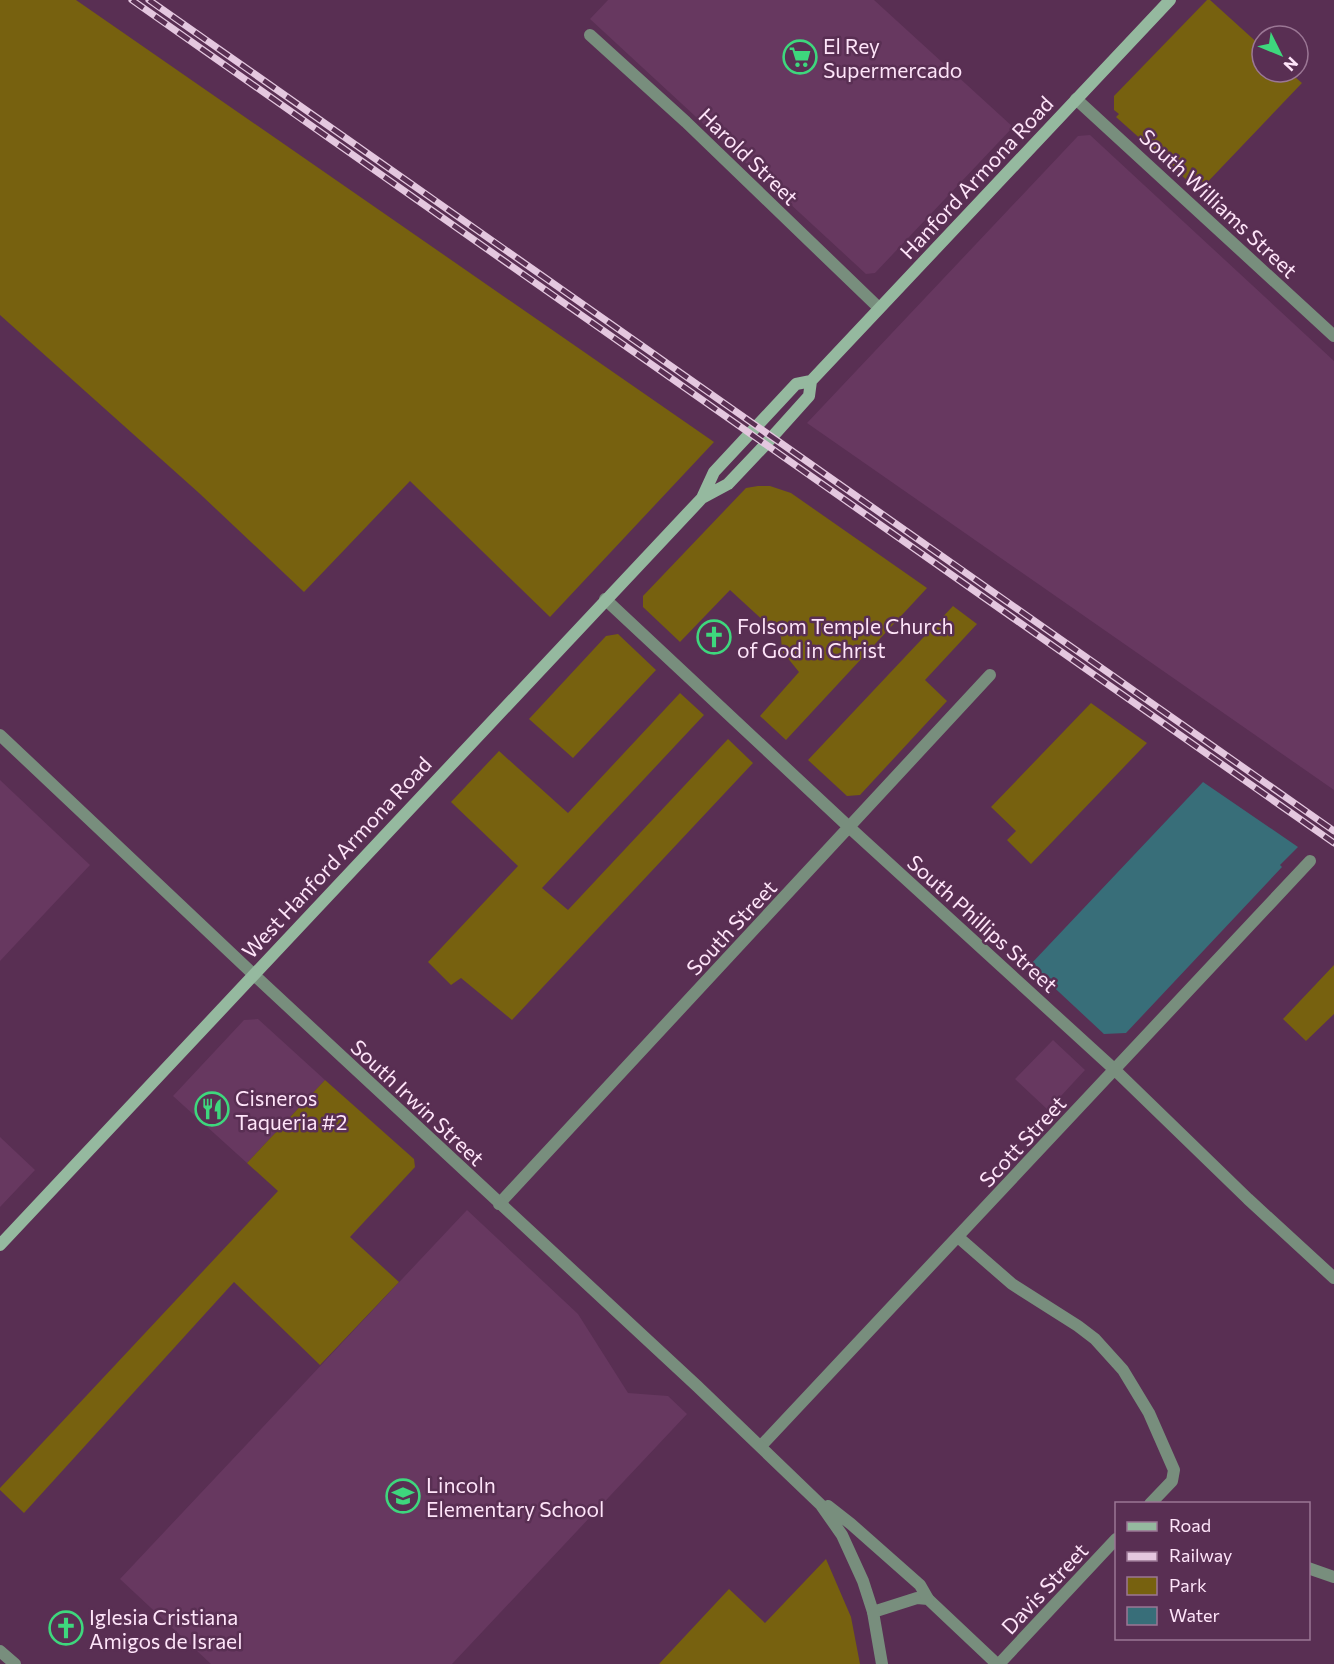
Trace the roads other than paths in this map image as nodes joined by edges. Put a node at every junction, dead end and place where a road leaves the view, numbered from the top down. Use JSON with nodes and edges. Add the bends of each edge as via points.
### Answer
{"nodes":[{"id":1,"x":1170,"y":0,"type":"edge"},
{"id":2,"x":590,"y":35,"type":"dead end"},
{"id":3,"x":1076,"y":99,"type":"junction"},
{"id":4,"x":879,"y":308,"type":"junction"},
{"id":5,"x":1334,"y":336,"type":"edge"},
{"id":6,"x":811,"y":381,"type":"junction"},
{"id":7,"x":702,"y":498,"type":"junction"},
{"id":8,"x":605,"y":599,"type":"junction"},
{"id":9,"x":990,"y":675,"type":"dead end"},
{"id":10,"x":0,"y":735,"type":"edge"},
{"id":11,"x":850,"y":828,"type":"junction"},
{"id":12,"x":1310,"y":861,"type":"dead end"},
{"id":13,"x":253,"y":974,"type":"junction"},
{"id":14,"x":1115,"y":1070,"type":"junction"},
{"id":15,"x":499,"y":1204,"type":"junction"},
{"id":16,"x":958,"y":1237,"type":"junction"},
{"id":17,"x":0,"y":1245,"type":"edge"},
{"id":18,"x":1334,"y":1278,"type":"edge"},
{"id":19,"x":761,"y":1446,"type":"junction"},
{"id":20,"x":812,"y":1495,"type":"junction"},
{"id":21,"x":1151,"y":1502,"type":"edge"},
{"id":22,"x":1115,"y":1540,"type":"edge"},
{"id":23,"x":1310,"y":1569,"type":"edge"},
{"id":24,"x":1334,"y":1577,"type":"edge"},
{"id":25,"x":928,"y":1599,"type":"junction"},
{"id":26,"x":873,"y":1612,"type":"junction"},
{"id":27,"x":0,"y":1650,"type":"edge"},
{"id":28,"x":15,"y":1664,"type":"edge"},
{"id":29,"x":882,"y":1664,"type":"edge"},
{"id":30,"x":998,"y":1664,"type":"edge"}],
"edges":[{"from":1,"to":3,"type":"main road","name":"Hanford Armona Road"},
{"from":2,"to":4,"type":"street","name":"Harold Street"},
{"from":3,"to":4,"type":"main road","name":"Hanford Armona Road"},
{"from":3,"to":5,"type":"street","name":"South Williams Street"},
{"from":4,"to":6,"type":"main road","name":"Hanford Armona Road"},
{"from":6,"to":7,"type":"main road","name":"Hanford Armona Road","via":[[796,384],[749,434],[714,472]]},
{"from":6,"to":7,"type":"main road","name":"Hanford Armona Road","via":[[809,396],[765,445],[728,484]]},
{"from":7,"to":8,"type":"main road","name":"West Hanford Armona Road"},
{"from":8,"to":11,"type":"street","name":"South Phillips Street"},
{"from":8,"to":13,"type":"main road","name":"West Hanford Armona Road"},
{"from":9,"to":11,"type":"street","name":"South Street"},
{"from":10,"to":13,"type":"street","name":"South Irwin Street"},
{"from":11,"to":14,"type":"street","name":"South Phillips Street"},
{"from":11,"to":15,"type":"street","name":"South Street"},
{"from":12,"to":14,"type":"street","name":"Scott Street"},
{"from":13,"to":15,"type":"street","name":"South Irwin Street"},
{"from":13,"to":17,"type":"main road","name":"West Hanford Armona Road"},
{"from":14,"to":16,"type":"street","name":"Scott Street"},
{"from":14,"to":18,"type":"street","name":"South Phillips Street"},
{"from":15,"to":19,"type":"street","name":"South Irwin Street"},
{"from":16,"to":19,"type":"street","name":"Scott Street"},
{"from":16,"to":21,"type":"street","via":[[1012,1284],[1078,1326],[1123,1370],[1149,1413],[1174,1470],[1172,1481]]},
{"from":19,"to":20,"type":"street","name":"South Irwin Street"},
{"from":20,"to":25,"type":"street","via":[[888,1556]]},
{"from":20,"to":26,"type":"street","via":[[848,1545]]},
{"from":22,"to":30,"type":"street","name":"Davis Street"},
{"from":23,"to":24,"type":"street"},
{"from":25,"to":26,"type":"street","via":[[917,1598]]},
{"from":25,"to":30,"type":"street"},
{"from":26,"to":29,"type":"street"},
{"from":27,"to":28,"type":"street"}]}
